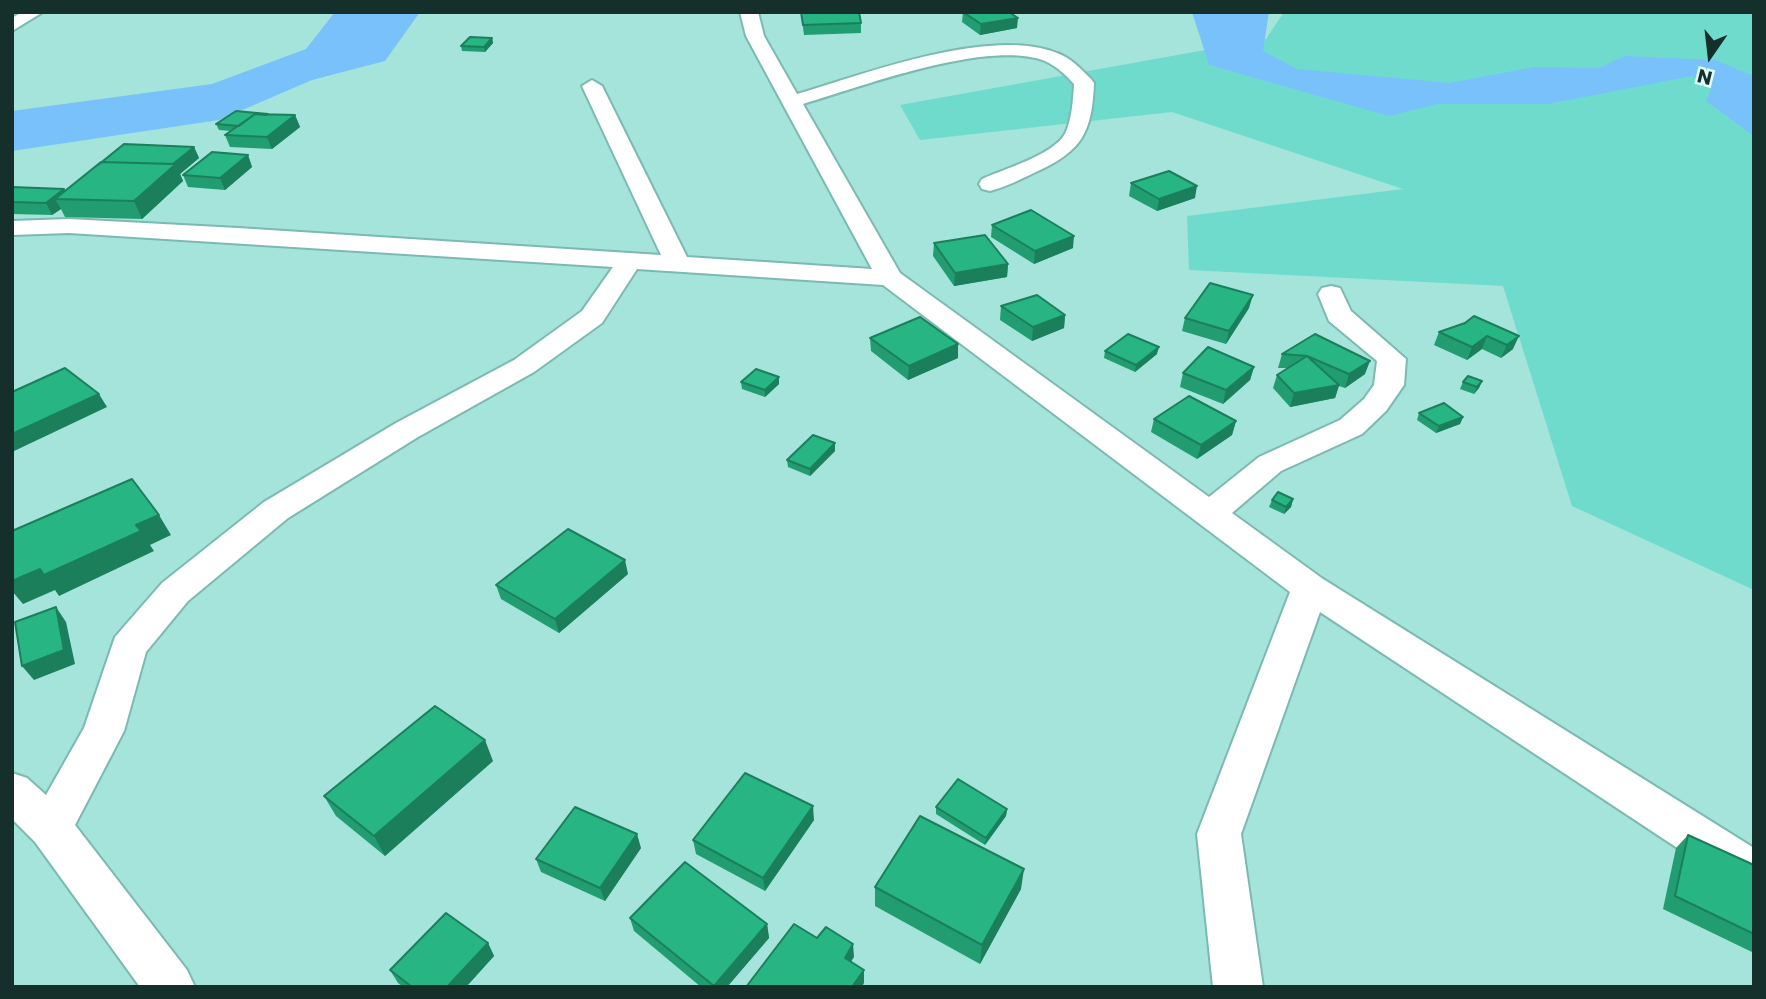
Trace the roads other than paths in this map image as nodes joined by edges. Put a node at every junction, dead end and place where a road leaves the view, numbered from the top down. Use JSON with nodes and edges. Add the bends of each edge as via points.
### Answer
{"nodes":[{"id":1,"x":35,"y":12,"type":"edge"},
{"id":2,"x":749,"y":12,"type":"edge"},
{"id":3,"x":12,"y":26,"type":"edge"},
{"id":4,"x":592,"y":86,"type":"dead end"},
{"id":5,"x":793,"y":101,"type":"junction"},
{"id":6,"x":990,"y":184,"type":"dead end"},
{"id":7,"x":12,"y":228,"type":"edge"},
{"id":8,"x":629,"y":261,"type":"junction"},
{"id":9,"x":678,"y":264,"type":"junction"},
{"id":10,"x":890,"y":278,"type":"junction"},
{"id":11,"x":1331,"y":294,"type":"dead end"},
{"id":12,"x":1210,"y":514,"type":"junction"},
{"id":13,"x":1310,"y":587,"type":"junction"},
{"id":14,"x":12,"y":791,"type":"edge"},
{"id":15,"x":51,"y":828,"type":"junction"},
{"id":16,"x":1754,"y":873,"type":"edge"},
{"id":17,"x":167,"y":986,"type":"edge"},
{"id":18,"x":1238,"y":987,"type":"edge"}],
"edges":[{"from":1,"to":3,"type":"street"},
{"from":2,"to":5,"type":"street","via":[[755,36]]},
{"from":4,"to":9,"type":"street"},
{"from":5,"to":6,"type":"street","via":[[950,58],[999,50],[1047,55],[1065,64],[1084,83],[1083,106],[1073,138],[1061,150]]},
{"from":5,"to":10,"type":"street"},
{"from":7,"to":8,"type":"street","via":[[69,226]]},
{"from":8,"to":9,"type":"street"},
{"from":8,"to":15,"type":"street","via":[[592,317],[524,366],[276,510],[175,592],[128,647],[104,731]]},
{"from":9,"to":10,"type":"street"},
{"from":10,"to":12,"type":"street"},
{"from":11,"to":12,"type":"street","via":[[1339,316],[1392,359],[1389,385],[1351,427],[1270,464]]},
{"from":12,"to":13,"type":"street"},
{"from":13,"to":16,"type":"street"},
{"from":13,"to":18,"type":"street","via":[[1219,834]]},
{"from":14,"to":15,"type":"street"},
{"from":15,"to":17,"type":"street"}]}
